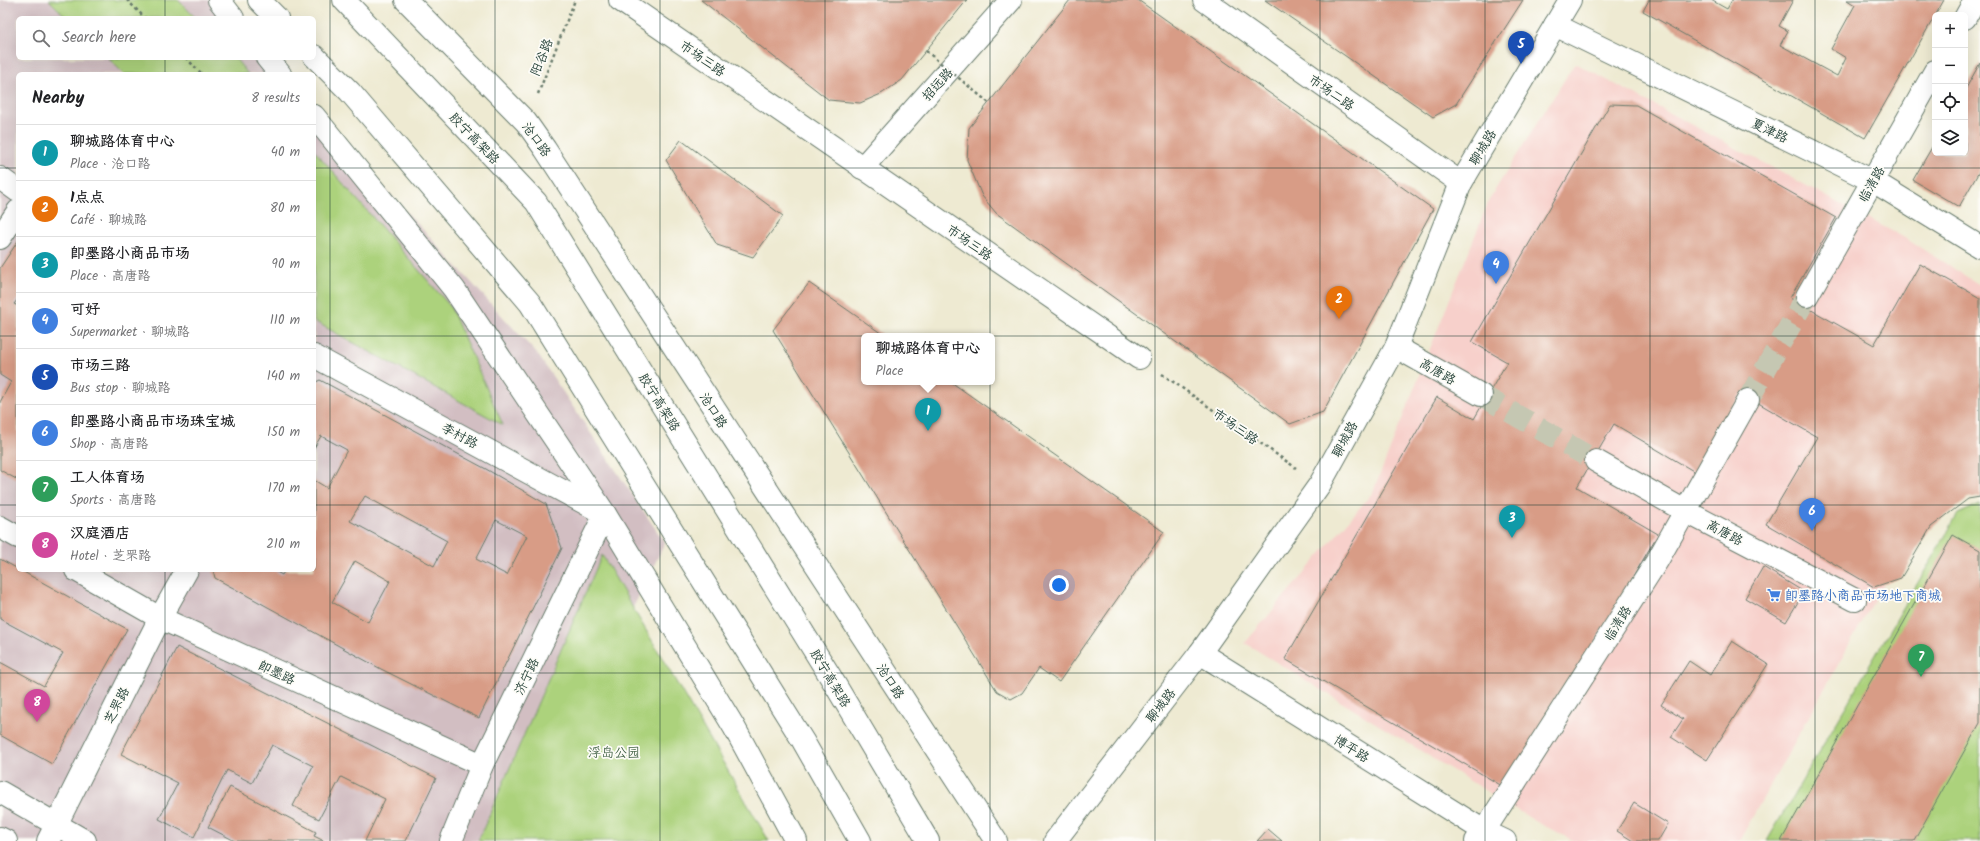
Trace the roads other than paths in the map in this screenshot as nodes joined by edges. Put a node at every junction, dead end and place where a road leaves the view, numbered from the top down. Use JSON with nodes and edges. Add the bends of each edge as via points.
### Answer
{"nodes":[{"id":1,"x":211,"y":0,"type":"edge"},
{"id":2,"x":219,"y":0,"type":"edge"},
{"id":3,"x":259,"y":0,"type":"edge"},
{"id":4,"x":344,"y":0,"type":"edge"},
{"id":5,"x":406,"y":0,"type":"edge"},
{"id":6,"x":620,"y":0,"type":"edge"},
{"id":7,"x":1011,"y":0,"type":"edge"},
{"id":8,"x":1204,"y":0,"type":"edge"},
{"id":9,"x":1570,"y":0,"type":"edge"},
{"id":10,"x":1975,"y":0,"type":"edge"},
{"id":11,"x":1968,"y":13,"type":"edge"},
{"id":12,"x":226,"y":16,"type":"edge"},
{"id":13,"x":231,"y":16,"type":"edge"},
{"id":14,"x":275,"y":16,"type":"edge"},
{"id":15,"x":1555,"y":25,"type":"junction"},
{"id":16,"x":316,"y":58,"type":"edge"},
{"id":17,"x":269,"y":60,"type":"edge"},
{"id":18,"x":278,"y":72,"type":"edge"},
{"id":19,"x":1932,"y":76,"type":"edge"},
{"id":20,"x":316,"y":118,"type":"edge"},
{"id":21,"x":862,"y":168,"type":"junction"},
{"id":22,"x":0,"y":178,"type":"edge"},
{"id":23,"x":1873,"y":181,"type":"junction"},
{"id":24,"x":1461,"y":183,"type":"junction"},
{"id":25,"x":16,"y":190,"type":"edge"},
{"id":26,"x":16,"y":214,"type":"edge"},
{"id":27,"x":0,"y":238,"type":"edge"},
{"id":28,"x":1980,"y":247,"type":"edge"},
{"id":29,"x":1807,"y":296,"type":"tunnel mouth"},
{"id":30,"x":1396,"y":347,"type":"junction"},
{"id":31,"x":316,"y":357,"type":"edge"},
{"id":32,"x":1139,"y":358,"type":"road end"},
{"id":33,"x":1481,"y":395,"type":"tunnel mouth"},
{"id":34,"x":1748,"y":400,"type":"tunnel mouth"},
{"id":35,"x":1596,"y":461,"type":"tunnel mouth"},
{"id":36,"x":1685,"y":511,"type":"junction"},
{"id":37,"x":605,"y":514,"type":"junction"},
{"id":38,"x":0,"y":527,"type":"edge"},
{"id":39,"x":16,"y":536,"type":"edge"},
{"id":40,"x":80,"y":572,"type":"edge"},
{"id":41,"x":186,"y":572,"type":"edge"},
{"id":42,"x":1855,"y":600,"type":"dead end"},
{"id":43,"x":160,"y":618,"type":"junction"},
{"id":44,"x":1200,"y":653,"type":"junction"},
{"id":45,"x":482,"y":765,"type":"junction"},
{"id":46,"x":0,"y":792,"type":"edge"},
{"id":47,"x":52,"y":833,"type":"edge"},
{"id":48,"x":1480,"y":836,"type":"edge"},
{"id":49,"x":0,"y":838,"type":"edge"},
{"id":50,"x":6,"y":841,"type":"edge"},
{"id":51,"x":85,"y":841,"type":"edge"},
{"id":52,"x":451,"y":841,"type":"edge"},
{"id":53,"x":796,"y":841,"type":"edge"},
{"id":54,"x":860,"y":841,"type":"edge"},
{"id":55,"x":928,"y":841,"type":"edge"},
{"id":56,"x":996,"y":841,"type":"edge"},
{"id":57,"x":1056,"y":841,"type":"edge"},
{"id":58,"x":1505,"y":841,"type":"edge"}],
"edges":[{"from":1,"to":12,"type":"main road"},
{"from":2,"to":13,"type":"main road"},
{"from":3,"to":14,"type":"main road"},
{"from":4,"to":55,"type":"main road","name":"胶宁高架路","via":[[536,202],[830,676]]},
{"from":5,"to":56,"type":"main road","name":"沧口路","via":[[526,122]]},
{"from":6,"to":21,"type":"main road","name":"市场三路"},
{"from":7,"to":21,"type":"main road","name":"招远路"},
{"from":8,"to":24,"type":"main road","name":"市场二路"},
{"from":9,"to":15,"type":"main road","name":"聊城路"},
{"from":10,"to":11,"type":"main road"},
{"from":15,"to":23,"type":"main road","name":"夏津路"},
{"from":15,"to":24,"type":"main road","name":"聊城路"},
{"from":16,"to":54,"type":"main road","via":[[350,92],[530,303],[803,741]]},
{"from":17,"to":18,"type":"main road"},
{"from":19,"to":23,"type":"main road","name":"临清路"},
{"from":20,"to":37,"type":"main road","via":[[454,289]]},
{"from":21,"to":32,"type":"main road","name":"市场三路"},
{"from":22,"to":25,"type":"main road"},
{"from":23,"to":28,"type":"main road","name":"夏津路"},
{"from":23,"to":29,"type":"main road","name":"临清路"},
{"from":24,"to":30,"type":"main road","name":"聊城路"},
{"from":26,"to":27,"type":"main road"},
{"from":30,"to":33,"type":"main road","name":"高唐路"},
{"from":30,"to":44,"type":"main road","name":"聊城路","via":[[1320,484]]},
{"from":31,"to":37,"type":"main road","name":"李村路"},
{"from":34,"to":36,"type":"main road","name":"临清路"},
{"from":35,"to":36,"type":"main road","name":"高唐路"},
{"from":36,"to":42,"type":"main road","name":"高唐路"},
{"from":36,"to":48,"type":"main road","name":"临清路","via":[[1657,560]]},
{"from":37,"to":45,"type":"main road","name":"济宁路"},
{"from":37,"to":53,"type":"main road","via":[[734,728]]},
{"from":38,"to":39,"type":"main road"},
{"from":40,"to":43,"type":"main road","name":"即墨路"},
{"from":41,"to":43,"type":"main road","name":"芝罘路"},
{"from":43,"to":45,"type":"main road","name":"即墨路"},
{"from":43,"to":47,"type":"main road","name":"芝罘路"},
{"from":44,"to":48,"type":"main road","name":"博平路"},
{"from":44,"to":57,"type":"main road","name":"聊城路"},
{"from":45,"to":52,"type":"main road","name":"济宁路"},
{"from":46,"to":47,"type":"main road"},
{"from":47,"to":51,"type":"main road"},
{"from":48,"to":58,"type":"main road","name":"博平路"},
{"from":49,"to":50,"type":"main road"}]}
